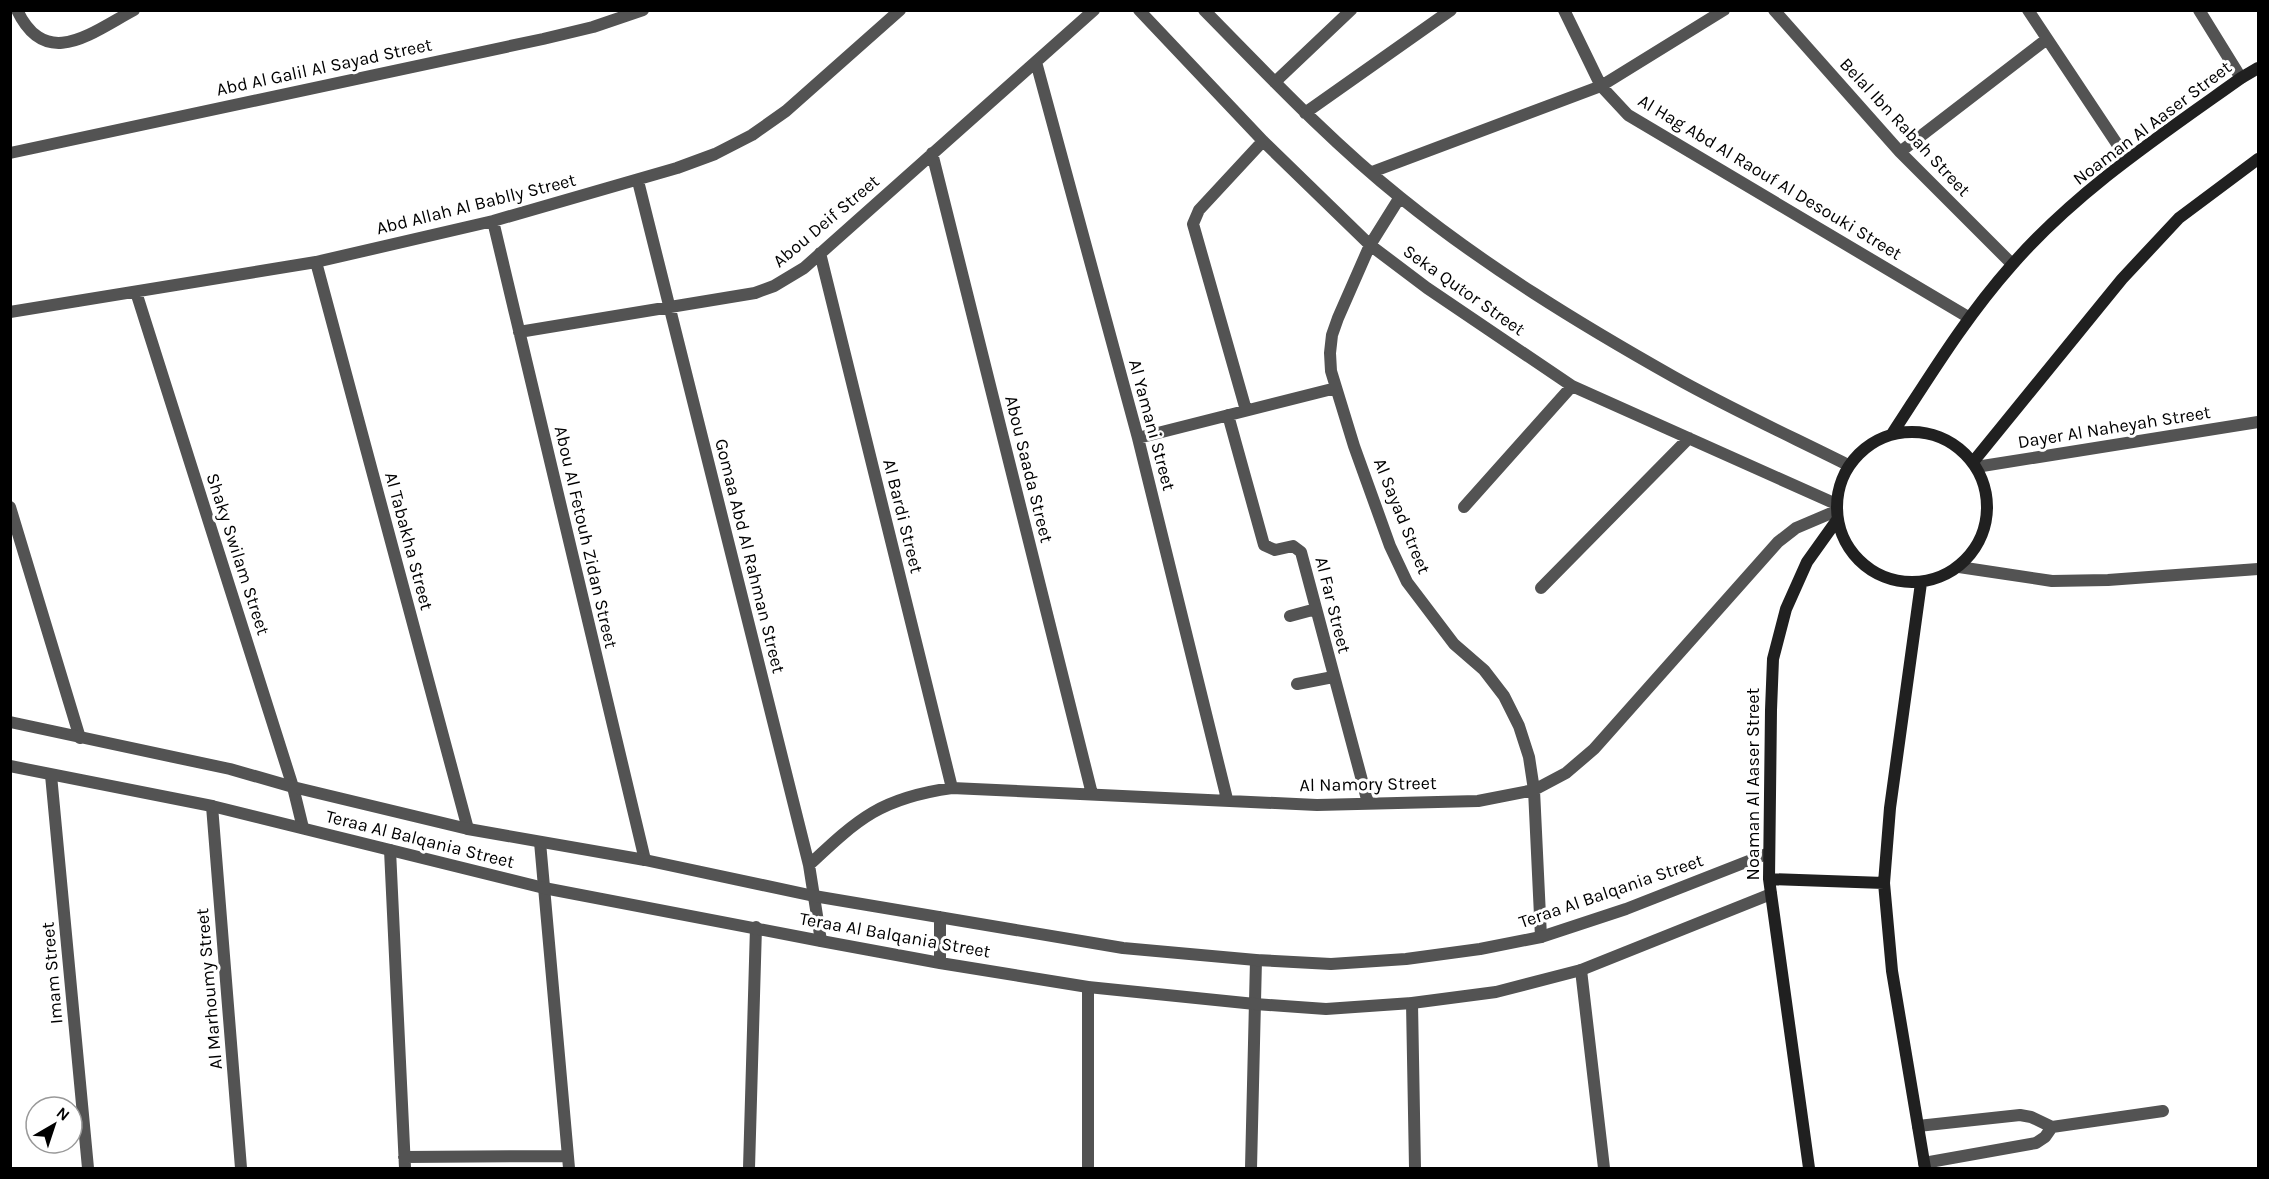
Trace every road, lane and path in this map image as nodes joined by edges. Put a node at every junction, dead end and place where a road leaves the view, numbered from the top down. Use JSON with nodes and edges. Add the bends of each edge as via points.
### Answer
{"nodes":[{"id":1,"x":17,"y":10,"type":"edge"},
{"id":2,"x":134,"y":10,"type":"edge"},
{"id":3,"x":643,"y":10,"type":"edge"},
{"id":4,"x":900,"y":10,"type":"edge"},
{"id":5,"x":1094,"y":10,"type":"edge"},
{"id":6,"x":1139,"y":10,"type":"edge"},
{"id":7,"x":1204,"y":10,"type":"edge"},
{"id":8,"x":1351,"y":10,"type":"edge"},
{"id":9,"x":1451,"y":10,"type":"edge"},
{"id":10,"x":1564,"y":10,"type":"edge"},
{"id":11,"x":1724,"y":10,"type":"edge"},
{"id":12,"x":1774,"y":10,"type":"edge"},
{"id":13,"x":2028,"y":10,"type":"edge"},
{"id":14,"x":2199,"y":10,"type":"edge"},
{"id":15,"x":2047,"y":39,"type":"junction"},
{"id":16,"x":1036,"y":62,"type":"junction"},
{"id":17,"x":2259,"y":68,"type":"edge"},
{"id":18,"x":2241,"y":78,"type":"junction"},
{"id":19,"x":1275,"y":82,"type":"junction"},
{"id":20,"x":1601,"y":86,"type":"junction"},
{"id":21,"x":1305,"y":113,"type":"junction"},
{"id":22,"x":1263,"y":141,"type":"junction"},
{"id":23,"x":1900,"y":152,"type":"junction"},
{"id":24,"x":10,"y":153,"type":"edge"},
{"id":25,"x":932,"y":153,"type":"junction"},
{"id":26,"x":2127,"y":159,"type":"junction"},
{"id":27,"x":2259,"y":159,"type":"edge"},
{"id":28,"x":1372,"y":172,"type":"junction"},
{"id":29,"x":638,"y":181,"type":"junction"},
{"id":30,"x":1400,"y":197,"type":"junction"},
{"id":31,"x":493,"y":221,"type":"junction"},
{"id":32,"x":1370,"y":245,"type":"junction"},
{"id":33,"x":820,"y":253,"type":"junction"},
{"id":34,"x":315,"y":262,"type":"junction"},
{"id":35,"x":2012,"y":264,"type":"junction"},
{"id":36,"x":136,"y":292,"type":"junction"},
{"id":37,"x":670,"y":308,"type":"junction"},
{"id":38,"x":10,"y":312,"type":"edge"},
{"id":39,"x":1968,"y":316,"type":"junction"},
{"id":40,"x":519,"y":332,"type":"junction"},
{"id":41,"x":1572,"y":386,"type":"junction"},
{"id":42,"x":1336,"y":388,"type":"junction"},
{"id":43,"x":1246,"y":410,"type":"junction"},
{"id":44,"x":1228,"y":415,"type":"junction"},
{"id":45,"x":2259,"y":422,"type":"edge"},
{"id":46,"x":1892,"y":434,"type":"junction"},
{"id":47,"x":1138,"y":438,"type":"junction"},
{"id":48,"x":1689,"y":438,"type":"junction"},
{"id":49,"x":1848,"y":465,"type":"junction"},
{"id":50,"x":1975,"y":465,"type":"junction"},
{"id":51,"x":10,"y":507,"type":"edge"},
{"id":52,"x":1464,"y":507,"type":"dead end"},
{"id":53,"x":1836,"y":512,"type":"junction"},
{"id":54,"x":1959,"y":567,"type":"junction"},
{"id":55,"x":2259,"y":569,"type":"edge"},
{"id":56,"x":1921,"y":583,"type":"junction"},
{"id":57,"x":1541,"y":588,"type":"dead end"},
{"id":58,"x":1316,"y":609,"type":"junction"},
{"id":59,"x":1290,"y":615,"type":"dead end"},
{"id":60,"x":1333,"y":677,"type":"junction"},
{"id":61,"x":1297,"y":684,"type":"dead end"},
{"id":62,"x":10,"y":722,"type":"edge"},
{"id":63,"x":80,"y":738,"type":"junction"},
{"id":64,"x":10,"y":766,"type":"edge"},
{"id":65,"x":51,"y":775,"type":"junction"},
{"id":66,"x":293,"y":788,"type":"junction"},
{"id":67,"x":952,"y":788,"type":"junction"},
{"id":68,"x":1534,"y":790,"type":"junction"},
{"id":69,"x":1092,"y":794,"type":"junction"},
{"id":70,"x":1227,"y":799,"type":"junction"},
{"id":71,"x":1368,"y":803,"type":"junction"},
{"id":72,"x":212,"y":806,"type":"junction"},
{"id":73,"x":303,"y":828,"type":"junction"},
{"id":74,"x":468,"y":829,"type":"junction"},
{"id":75,"x":540,"y":842,"type":"junction"},
{"id":76,"x":390,"y":850,"type":"junction"},
{"id":77,"x":1769,"y":853,"type":"junction"},
{"id":78,"x":645,"y":860,"type":"junction"},
{"id":79,"x":809,"y":865,"type":"junction"},
{"id":80,"x":1769,"y":879,"type":"junction"},
{"id":81,"x":1884,"y":883,"type":"junction"},
{"id":82,"x":544,"y":888,"type":"junction"},
{"id":83,"x":1771,"y":894,"type":"junction"},
{"id":84,"x":814,"y":896,"type":"junction"},
{"id":85,"x":940,"y":917,"type":"junction"},
{"id":86,"x":756,"y":927,"type":"junction"},
{"id":87,"x":1541,"y":936,"type":"junction"},
{"id":88,"x":821,"y":941,"type":"junction"},
{"id":89,"x":1256,"y":960,"type":"junction"},
{"id":90,"x":940,"y":963,"type":"junction"},
{"id":91,"x":1581,"y":970,"type":"junction"},
{"id":92,"x":1088,"y":987,"type":"junction"},
{"id":93,"x":1412,"y":1003,"type":"junction"},
{"id":94,"x":1255,"y":1004,"type":"junction"},
{"id":95,"x":2163,"y":1111,"type":"dead end"},
{"id":96,"x":1918,"y":1126,"type":"junction"},
{"id":97,"x":2052,"y":1127,"type":"junction"},
{"id":98,"x":569,"y":1162,"type":"edge"},
{"id":99,"x":405,"y":1163,"type":"edge"},
{"id":100,"x":1925,"y":1166,"type":"edge"},
{"id":101,"x":88,"y":1168,"type":"edge"},
{"id":102,"x":241,"y":1168,"type":"edge"},
{"id":103,"x":749,"y":1168,"type":"edge"},
{"id":104,"x":1088,"y":1168,"type":"edge"},
{"id":105,"x":1251,"y":1168,"type":"edge"},
{"id":106,"x":1415,"y":1168,"type":"edge"},
{"id":107,"x":1604,"y":1168,"type":"edge"},
{"id":108,"x":1809,"y":1168,"type":"edge"}],
"edges":[{"from":1,"to":2,"type":"street","via":[[29,31],[49,44],[60,45]]},
{"from":3,"to":24,"type":"street","name":"Abd Al Galil Al Sayad Street","via":[[593,27]]},
{"from":4,"to":29,"type":"street","name":"Abd Allah Al Bablly Street","via":[[786,111],[752,135],[715,154]]},
{"from":5,"to":16,"type":"street","name":"Abou Deif Street"},
{"from":6,"to":22,"type":"street","name":"Seka Qutor Street"},
{"from":7,"to":19,"type":"street","name":"Seka Qutor Street"},
{"from":8,"to":19,"type":"street"},
{"from":9,"to":21,"type":"street"},
{"from":10,"to":20,"type":"street","name":"Al Hag Abd Al Raouf Al Desouki Street"},
{"from":11,"to":20,"type":"street"},
{"from":12,"to":23,"type":"street","name":"Belal Ibn Rabah Street"},
{"from":13,"to":15,"type":"street"},
{"from":14,"to":18,"type":"street"},
{"from":15,"to":23,"type":"street"},
{"from":15,"to":26,"type":"street"},
{"from":16,"to":25,"type":"street","name":"Abou Deif Street"},
{"from":16,"to":47,"type":"street","name":"Al Yamani Street"},
{"from":17,"to":18,"type":"main road","name":"Noaman Al Aaser Street"},
{"from":18,"to":26,"type":"main road","name":"Noaman Al Aaser Street"},
{"from":19,"to":21,"type":"street","name":"Seka Qutor Street"},
{"from":20,"to":28,"type":"street"},
{"from":20,"to":39,"type":"street","name":"Al Hag Abd Al Raouf Al Desouki Street","via":[[1628,115]]},
{"from":21,"to":28,"type":"street","name":"Seka Qutor Street"},
{"from":22,"to":32,"type":"street","name":"Seka Qutor Street"},
{"from":22,"to":43,"type":"street","via":[[1199,210],[1192,224]]},
{"from":23,"to":35,"type":"street","name":"Belal Ibn Rabah Street"},
{"from":25,"to":33,"type":"street","name":"Abou Deif Street"},
{"from":25,"to":69,"type":"street","name":"Abou Saada Street"},
{"from":26,"to":35,"type":"main road","name":"Noaman Al Aaser Street"},
{"from":27,"to":50,"type":"main road","via":[[2179,218],[2122,279]]},
{"from":28,"to":30,"type":"street","name":"Seka Qutor Street"},
{"from":29,"to":31,"type":"street","name":"Abd Allah Al Bablly Street"},
{"from":29,"to":37,"type":"street","name":"Gomaa Abd Al Rahman Street"},
{"from":30,"to":32,"type":"street","name":"Al Sayad Street"},
{"from":30,"to":49,"type":"street","name":"Seka Qutor Street","via":[[1532,292],[1654,365]]},
{"from":31,"to":34,"type":"street","name":"Abd Allah Al Bablly Street"},
{"from":31,"to":40,"type":"street","name":"Abou Al Fetouh Zidan Street"},
{"from":32,"to":41,"type":"street","name":"Seka Qutor Street"},
{"from":32,"to":42,"type":"street","name":"Al Sayad Street","via":[[1332,335],[1331,371]]},
{"from":33,"to":37,"type":"street","name":"Abou Deif Street","via":[[774,286]]},
{"from":33,"to":67,"type":"street","name":"Al Bardi Street"},
{"from":34,"to":36,"type":"street","name":"Abd Allah Al Bablly Street"},
{"from":34,"to":74,"type":"street","name":"Al Tabakha Street"},
{"from":35,"to":39,"type":"main road","name":"Noaman Al Aaser Street"},
{"from":36,"to":38,"type":"street","name":"Abd Allah Al Bablly Street"},
{"from":36,"to":66,"type":"street","name":"Shaky Swilam Street"},
{"from":37,"to":40,"type":"street","name":"Abou Deif Street"},
{"from":37,"to":79,"type":"street","name":"Gomaa Abd Al Rahman Street"},
{"from":39,"to":46,"type":"main road","name":"Noaman Al Aaser Street"},
{"from":40,"to":78,"type":"street","name":"Abou Al Fetouh Zidan Street"},
{"from":41,"to":48,"type":"street","name":"Seka Qutor Street"},
{"from":41,"to":52,"type":"street"},
{"from":42,"to":43,"type":"street"},
{"from":42,"to":68,"type":"street","name":"Al Sayad Street","via":[[1390,546],[1407,582],[1454,644],[1484,670],[1504,696],[1523,736]]},
{"from":43,"to":44,"type":"street"},
{"from":44,"to":47,"type":"street"},
{"from":44,"to":58,"type":"street","name":"Al Far Street","via":[[1262,541],[1270,549],[1290,546],[1301,552]]},
{"from":45,"to":50,"type":"street","name":"Dayer Al Naheyah Street"},
{"from":46,"to":49,"type":"main road","via":[[1875,441]]},
{"from":46,"to":50,"type":"main road","via":[[1937,436],[1957,446]]},
{"from":47,"to":70,"type":"street","name":"Al Yamani Street"},
{"from":48,"to":53,"type":"street","name":"Seka Qutor Street"},
{"from":48,"to":57,"type":"street"},
{"from":49,"to":53,"type":"main road","via":[[1839,484]]},
{"from":50,"to":54,"type":"main road","via":[[1986,493],[1987,521],[1977,546]]},
{"from":51,"to":63,"type":"street"},
{"from":53,"to":56,"type":"main road","via":[[1848,547],[1866,568],[1883,578]]},
{"from":53,"to":68,"type":"street","name":"Al Namory Street","via":[[1796,528],[1778,542],[1594,749],[1566,773]]},
{"from":53,"to":77,"type":"main road","name":"Noaman Al Aaser Street","via":[[1786,609],[1773,658]]},
{"from":54,"to":55,"type":"street","via":[[2052,581]]},
{"from":54,"to":56,"type":"main road"},
{"from":56,"to":81,"type":"main road","via":[[1890,808]]},
{"from":58,"to":59,"type":"street"},
{"from":58,"to":60,"type":"street","name":"Al Far Street"},
{"from":60,"to":61,"type":"street"},
{"from":60,"to":71,"type":"street","name":"Al Far Street"},
{"from":62,"to":63,"type":"street","name":"Teraa Al Balqania Street"},
{"from":63,"to":66,"type":"street","name":"Teraa Al Balqania Street","via":[[230,769]]},
{"from":64,"to":65,"type":"street","name":"Teraa Al Balqania Street"},
{"from":65,"to":72,"type":"street","name":"Teraa Al Balqania Street"},
{"from":65,"to":101,"type":"street","name":"Imam Street"},
{"from":66,"to":73,"type":"street","name":"Shaky Swilam Street"},
{"from":66,"to":74,"type":"street","name":"Teraa Al Balqania Street"},
{"from":67,"to":69,"type":"street","name":"Al Namory Street"},
{"from":67,"to":79,"type":"street","name":"Al Namory Street","via":[[920,792],[862,817]]},
{"from":68,"to":71,"type":"street","name":"Al Namory Street","via":[[1478,801]]},
{"from":68,"to":87,"type":"street","name":"Al Sayad Street"},
{"from":69,"to":70,"type":"street","name":"Al Namory Street"},
{"from":70,"to":71,"type":"street","name":"Al Namory Street","via":[[1317,805]]},
{"from":72,"to":73,"type":"street","name":"Teraa Al Balqania Street"},
{"from":72,"to":102,"type":"street","name":"Al Marhoumy Street"},
{"from":73,"to":76,"type":"street","name":"Teraa Al Balqania Street"},
{"from":74,"to":75,"type":"street","name":"Teraa Al Balqania Street"},
{"from":75,"to":78,"type":"street","name":"Teraa Al Balqania Street"},
{"from":75,"to":82,"type":"street"},
{"from":76,"to":82,"type":"street","name":"Teraa Al Balqania Street"},
{"from":76,"to":99,"type":"street"},
{"from":77,"to":80,"type":"main road","name":"Noaman Al Aaser Street"},
{"from":77,"to":87,"type":"street","name":"Teraa Al Balqania Street"},
{"from":78,"to":84,"type":"street","name":"Teraa Al Balqania Street"},
{"from":79,"to":84,"type":"street","name":"Gomaa Abd Al Rahman Street"},
{"from":80,"to":81,"type":"main road"},
{"from":80,"to":83,"type":"main road","name":"Noaman Al Aaser Street"},
{"from":81,"to":96,"type":"main road","via":[[1892,970]]},
{"from":82,"to":86,"type":"street","name":"Teraa Al Balqania Street"},
{"from":82,"to":98,"type":"street"},
{"from":83,"to":91,"type":"street","name":"Teraa Al Balqania Street"},
{"from":83,"to":108,"type":"main road","name":"Noaman Al Aaser Street"},
{"from":84,"to":85,"type":"street","name":"Teraa Al Balqania Street"},
{"from":84,"to":88,"type":"street","name":"Gomaa Abd Al Rahman Street"},
{"from":85,"to":89,"type":"street","name":"Teraa Al Balqania Street","via":[[1123,948]]},
{"from":85,"to":90,"type":"street"},
{"from":86,"to":88,"type":"street","name":"Teraa Al Balqania Street"},
{"from":86,"to":103,"type":"street"},
{"from":87,"to":89,"type":"street","name":"Teraa Al Balqania Street","via":[[1406,959],[1331,964]]},
{"from":88,"to":90,"type":"street","name":"Teraa Al Balqania Street"},
{"from":89,"to":94,"type":"street"},
{"from":90,"to":92,"type":"street","name":"Teraa Al Balqania Street"},
{"from":91,"to":93,"type":"street","name":"Teraa Al Balqania Street","via":[[1496,992]]},
{"from":91,"to":107,"type":"street"},
{"from":92,"to":94,"type":"street","name":"Teraa Al Balqania Street"},
{"from":92,"to":104,"type":"street"},
{"from":93,"to":94,"type":"street","name":"Teraa Al Balqania Street","via":[[1326,1009]]},
{"from":93,"to":106,"type":"street"},
{"from":94,"to":105,"type":"street"},
{"from":95,"to":97,"type":"street"},
{"from":96,"to":97,"type":"street","via":[[2020,1115]]},
{"from":96,"to":100,"type":"main road"},
{"from":97,"to":100,"type":"street","via":[[2036,1143]]},
{"from":98,"to":99,"type":"street"}]}
